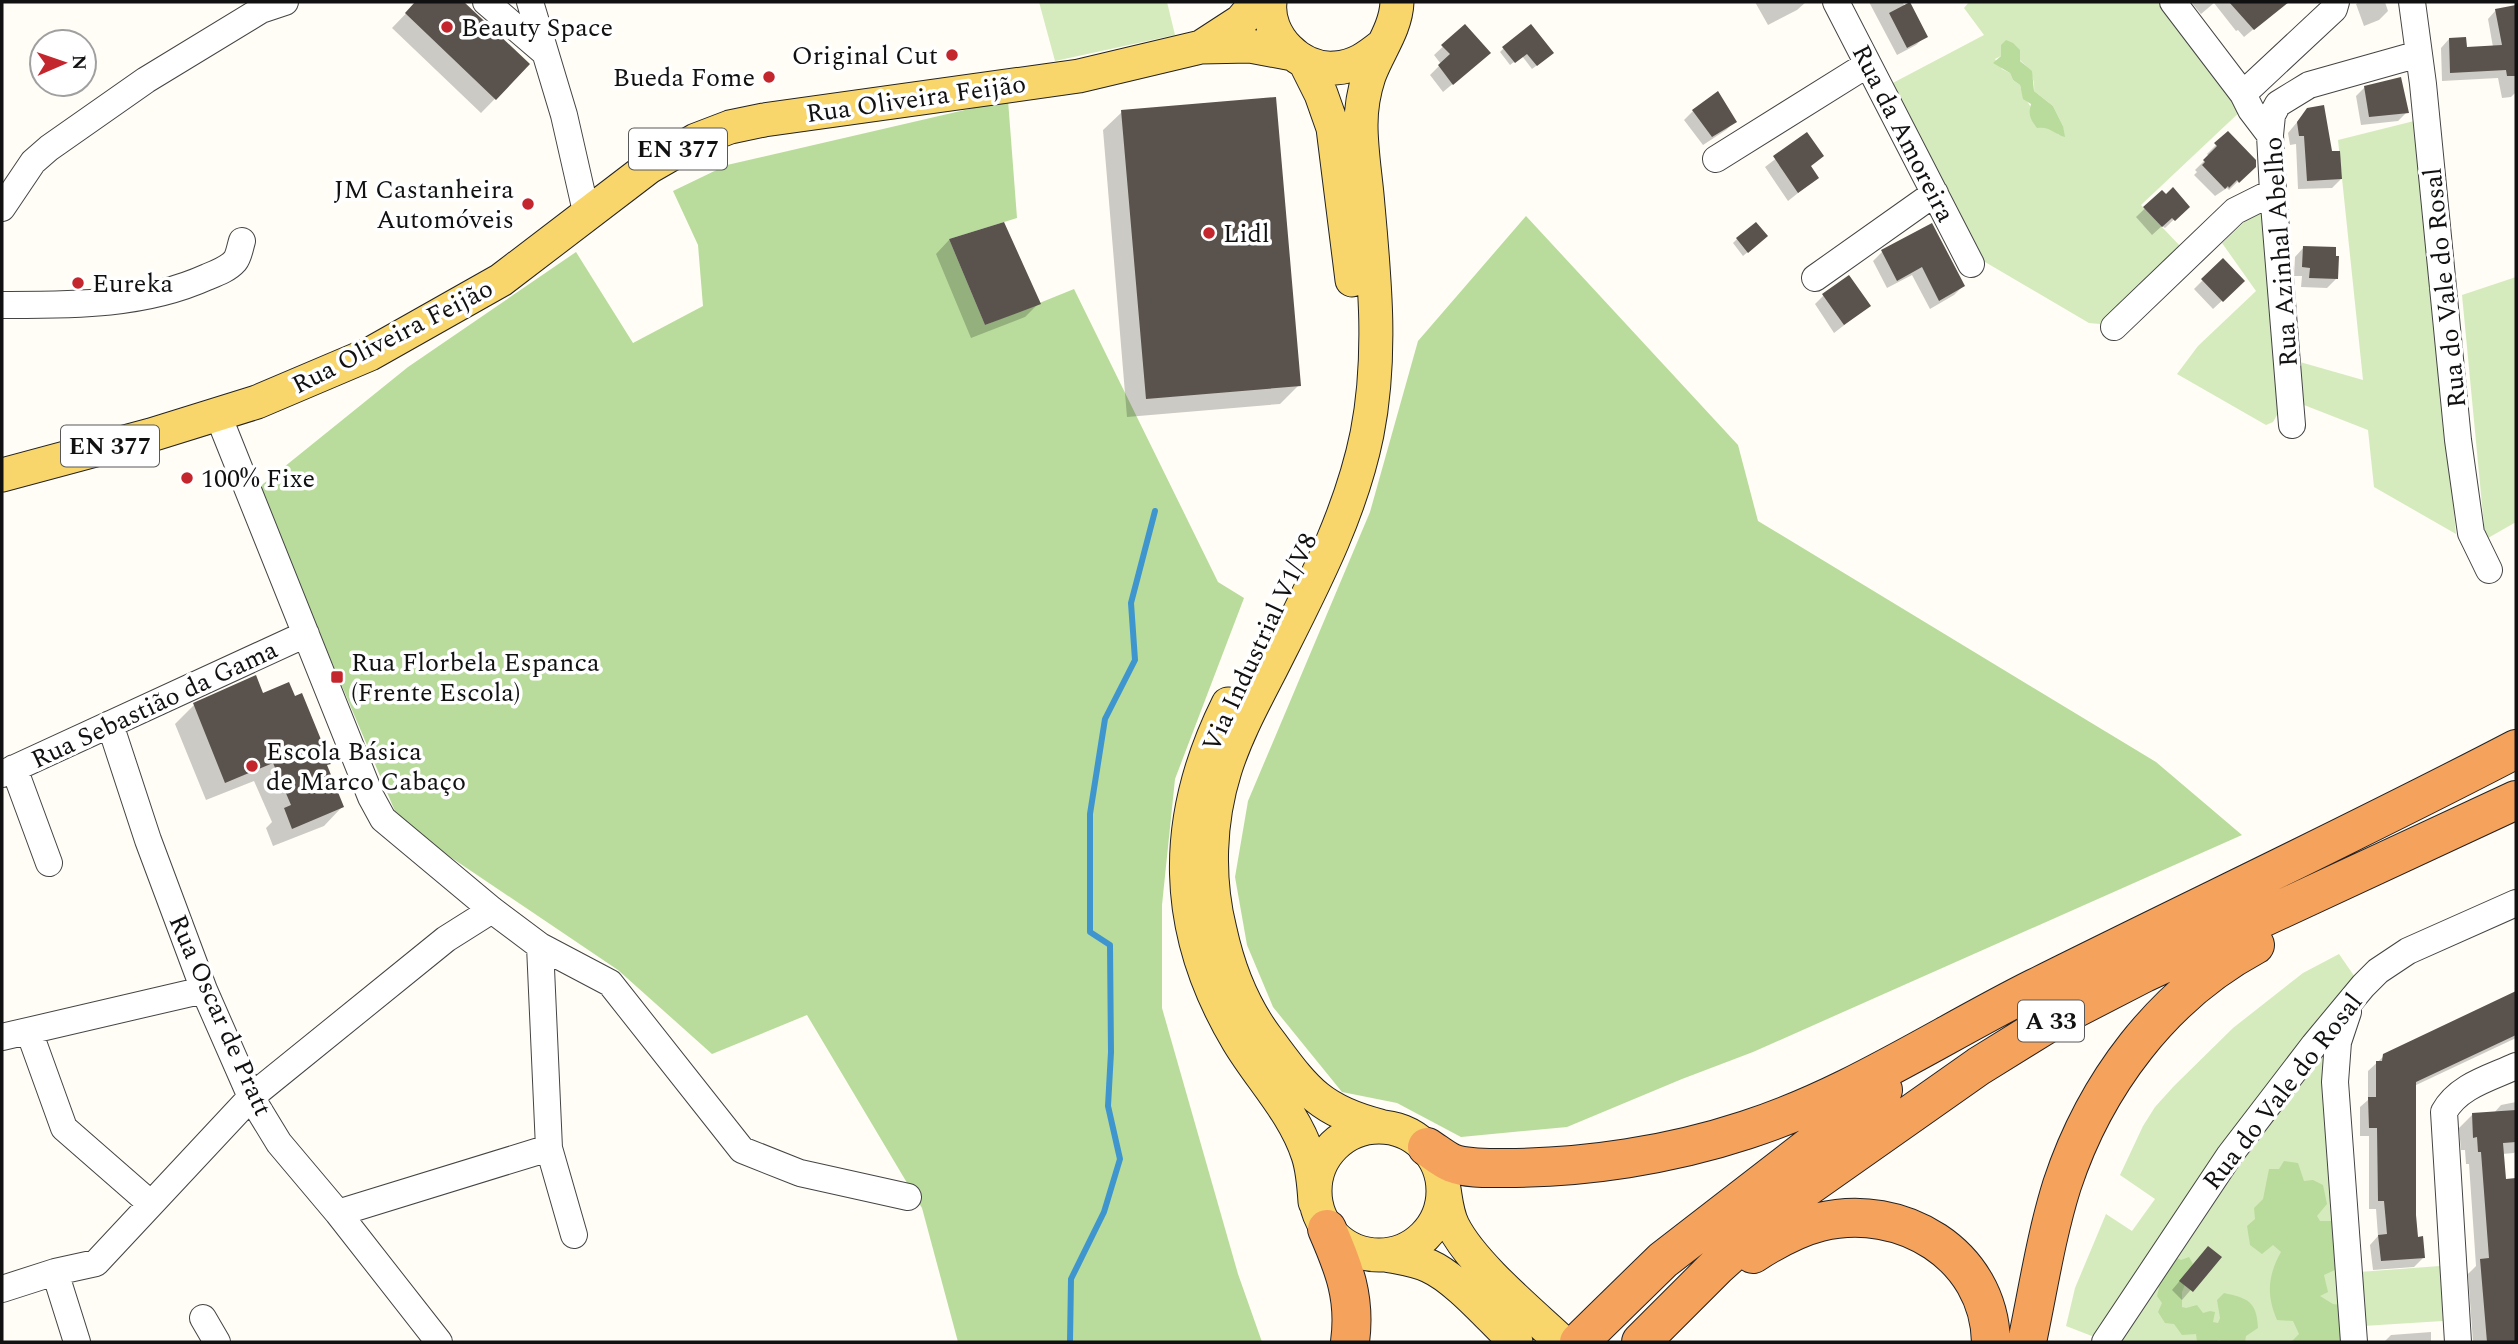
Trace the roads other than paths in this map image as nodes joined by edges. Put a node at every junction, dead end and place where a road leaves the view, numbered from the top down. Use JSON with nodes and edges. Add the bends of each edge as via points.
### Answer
{"nodes":[{"id":1,"x":486,"y":2,"type":"edge"},
{"id":2,"x":530,"y":2,"type":"edge"},
{"id":3,"x":1257,"y":2,"type":"edge"},
{"id":4,"x":1270,"y":2,"type":"edge"},
{"id":5,"x":1836,"y":2,"type":"edge"},
{"id":6,"x":2173,"y":2,"type":"edge"},
{"id":7,"x":2336,"y":2,"type":"edge"},
{"id":8,"x":2412,"y":2,"type":"edge"},
{"id":9,"x":266,"y":5,"type":"edge"},
{"id":10,"x":1397,"y":18,"type":"edge"},
{"id":11,"x":1201,"y":47,"type":"junction"},
{"id":12,"x":544,"y":52,"type":"junction"},
{"id":13,"x":2419,"y":54,"type":"junction"},
{"id":14,"x":1299,"y":58,"type":"junction"},
{"id":15,"x":1868,"y":64,"type":"junction"},
{"id":16,"x":2243,"y":94,"type":"junction"},
{"id":17,"x":2270,"y":135,"type":"junction"},
{"id":18,"x":1716,"y":159,"type":"dead end"},
{"id":19,"x":2273,"y":192,"type":"junction"},
{"id":20,"x":1935,"y":193,"type":"junction"},
{"id":21,"x":2,"y":208,"type":"edge"},
{"id":22,"x":587,"y":216,"type":"junction"},
{"id":23,"x":242,"y":241,"type":"dead end"},
{"id":24,"x":1972,"y":264,"type":"dead end"},
{"id":25,"x":1815,"y":278,"type":"dead end"},
{"id":26,"x":2,"y":305,"type":"edge"},
{"id":27,"x":2114,"y":327,"type":"dead end"},
{"id":28,"x":218,"y":415,"type":"junction"},
{"id":29,"x":2292,"y":425,"type":"dead end"},
{"id":30,"x":2,"y":475,"type":"edge"},
{"id":31,"x":2489,"y":570,"type":"dead end"},
{"id":32,"x":306,"y":634,"type":"junction"},
{"id":33,"x":110,"y":724,"type":"junction"},
{"id":34,"x":2516,"y":749,"type":"edge"},
{"id":35,"x":8,"y":771,"type":"edge"},
{"id":36,"x":2504,"y":806,"type":"edge"},
{"id":37,"x":48,"y":863,"type":"dead end"},
{"id":38,"x":2516,"y":903,"type":"edge"},
{"id":39,"x":492,"y":910,"type":"junction"},
{"id":40,"x":540,"y":946,"type":"junction"},
{"id":41,"x":2033,"y":989,"type":"junction"},
{"id":42,"x":204,"y":990,"type":"junction"},
{"id":43,"x":2352,"y":1000,"type":"junction"},
{"id":44,"x":29,"y":1031,"type":"junction"},
{"id":45,"x":2,"y":1037,"type":"edge"},
{"id":46,"x":2516,"y":1066,"type":"edge"},
{"id":47,"x":251,"y":1097,"type":"junction"},
{"id":48,"x":1380,"y":1126,"type":"junction"},
{"id":49,"x":1427,"y":1147,"type":"junction"},
{"id":50,"x":549,"y":1148,"type":"junction"},
{"id":51,"x":1444,"y":1189,"type":"junction"},
{"id":52,"x":908,"y":1197,"type":"dead end"},
{"id":53,"x":150,"y":1204,"type":"junction"},
{"id":54,"x":338,"y":1213,"type":"junction"},
{"id":55,"x":1321,"y":1215,"type":"junction"},
{"id":56,"x":574,"y":1235,"type":"dead end"},
{"id":57,"x":1386,"y":1255,"type":"junction"},
{"id":58,"x":55,"y":1272,"type":"junction"},
{"id":59,"x":2,"y":1289,"type":"edge"},
{"id":60,"x":1503,"y":1308,"type":"junction"},
{"id":61,"x":203,"y":1318,"type":"dead end"},
{"id":62,"x":1653,"y":1329,"type":"edge"},
{"id":63,"x":77,"y":1342,"type":"edge"},
{"id":64,"x":217,"y":1342,"type":"edge"},
{"id":65,"x":439,"y":1342,"type":"edge"},
{"id":66,"x":1350,"y":1342,"type":"edge"},
{"id":67,"x":1516,"y":1342,"type":"edge"},
{"id":68,"x":1562,"y":1342,"type":"edge"},
{"id":69,"x":1579,"y":1342,"type":"edge"},
{"id":70,"x":1991,"y":1342,"type":"edge"},
{"id":71,"x":2027,"y":1342,"type":"edge"},
{"id":72,"x":2105,"y":1342,"type":"edge"},
{"id":73,"x":2354,"y":1342,"type":"edge"},
{"id":74,"x":2458,"y":1342,"type":"edge"}],
"edges":[{"from":1,"to":12,"type":"street"},
{"from":2,"to":12,"type":"street"},
{"from":3,"to":11,"type":"main road","name":"Rua Oliveira Feijão","number":"EN 377","via":[[1241,21]]},
{"from":4,"to":14,"type":"main road","name":"Via Industrial V1/V8","via":[[1276,34]]},
{"from":5,"to":15,"type":"street","name":"Rua da Amoreira"},
{"from":6,"to":16,"type":"street"},
{"from":7,"to":16,"type":"street","via":[[2334,9]]},
{"from":8,"to":13,"type":"street","name":"Rua do Vale do Rosal"},
{"from":9,"to":21,"type":"street","via":[[49,148],[33,162]]},
{"from":10,"to":14,"type":"main road","number":"EN 377","via":[[1361,62],[1333,69]]},
{"from":10,"to":48,"type":"main road","name":"Via Industrial V1/V8","via":[[1369,77],[1361,125],[1377,302],[1376,369],[1367,434],[1338,529],[1234,744],[1217,800],[1212,859],[1224,947],[1260,1028],[1316,1098],[1349,1117]]},
{"from":11,"to":14,"type":"main road","name":"Rua Oliveira Feijão","number":"EN 377","via":[[1250,46]]},
{"from":11,"to":22,"type":"main road","name":"Rua Oliveira Feijão","number":"EN 377","via":[[1079,76],[730,127],[649,167]]},
{"from":12,"to":22,"type":"street"},
{"from":13,"to":17,"type":"street","name":"Rua Azinhal Abelho","via":[[2309,85],[2278,104]]},
{"from":13,"to":31,"type":"street","name":"Rua do Vale do Rosal","via":[[2458,440],[2471,533]]},
{"from":14,"to":55,"type":"main road","name":"Via Industrial V1/V8","via":[[1321,94],[1333,128],[1344,200],[1354,304],[1350,398],[1338,460],[1318,520],[1204,756],[1192,803],[1186,859],[1192,923],[1210,985],[1239,1042],[1298,1133]]},
{"from":15,"to":18,"type":"street"},
{"from":15,"to":20,"type":"street","name":"Rua da Amoreira"},
{"from":16,"to":17,"type":"street"},
{"from":17,"to":19,"type":"street","name":"Rua Azinhal Abelho"},
{"from":19,"to":27,"type":"street","via":[[2235,211]]},
{"from":19,"to":29,"type":"street","name":"Rua Azinhal Abelho"},
{"from":20,"to":24,"type":"street","name":"Rua da Amoreira"},
{"from":20,"to":25,"type":"street"},
{"from":22,"to":28,"type":"main road","name":"Rua Oliveira Feijão","number":"EN 377","via":[[502,280],[402,337],[292,389]]},
{"from":23,"to":26,"type":"street","via":[[236,260],[226,269],[195,283],[75,305]]},
{"from":28,"to":30,"type":"main road","name":"Rua Oliveira Feijão","number":"EN 377"},
{"from":28,"to":32,"type":"street"},
{"from":32,"to":33,"type":"street","name":"Rua Sebastião da Gama"},
{"from":32,"to":39,"type":"street","via":[[383,819]]},
{"from":33,"to":35,"type":"street","name":"Rua Sebastião da Gama"},
{"from":33,"to":42,"type":"street","name":"Rua Oscar de Pratt"},
{"from":34,"to":41,"type":"highway","number":"A 33"},
{"from":35,"to":37,"type":"street"},
{"from":36,"to":62,"type":"highway","number":"A 33","via":[[2055,1019],[1926,1101],[1800,1192]]},
{"from":36,"to":71,"type":"highway","via":[[2225,961],[2143,1037],[2096,1105],[2077,1143],[2049,1231]]},
{"from":38,"to":43,"type":"street","name":"Rua do Vale do Rosal","via":[[2393,960]]},
{"from":39,"to":40,"type":"street"},
{"from":39,"to":47,"type":"street","via":[[446,939]]},
{"from":40,"to":50,"type":"street"},
{"from":40,"to":52,"type":"street","via":[[610,983],[742,1150],[800,1173]]},
{"from":41,"to":49,"type":"highway","via":[[1823,1101],[1716,1139],[1613,1159],[1523,1168],[1468,1167]]},
{"from":41,"to":69,"type":"highway","number":"A 33","via":[[1902,1077],[1771,1174],[1662,1260]]},
{"from":42,"to":44,"type":"street"},
{"from":42,"to":47,"type":"street","name":"Rua Oscar de Pratt"},
{"from":43,"to":72,"type":"street","name":"Rua do Vale do Rosal","via":[[2229,1156]]},
{"from":43,"to":73,"type":"street","via":[[2338,1042],[2336,1082]]},
{"from":44,"to":45,"type":"street"},
{"from":44,"to":53,"type":"street","via":[[64,1128]]},
{"from":46,"to":74,"type":"street","via":[[2451,1098],[2444,1112]]},
{"from":47,"to":53,"type":"street"},
{"from":47,"to":54,"type":"street","name":"Rua Oscar de Pratt","via":[[279,1143]]},
{"from":48,"to":49,"type":"main road","via":[[1405,1131]]},
{"from":48,"to":55,"type":"main road","via":[[1348,1134],[1325,1155],[1315,1186]]},
{"from":49,"to":51,"type":"main road","via":[[1442,1173]]},
{"from":50,"to":54,"type":"street"},
{"from":50,"to":56,"type":"street"},
{"from":51,"to":57,"type":"main road","via":[[1432,1228],[1412,1247]]},
{"from":51,"to":60,"type":"main road","via":[[1452,1225]]},
{"from":53,"to":58,"type":"street","via":[[96,1263]]},
{"from":54,"to":65,"type":"street","name":"Rua Oscar de Pratt"},
{"from":55,"to":57,"type":"main road","via":[[1347,1247]]},
{"from":55,"to":66,"type":"highway","via":[[1349,1283]]},
{"from":57,"to":60,"type":"main road","via":[[1437,1270]]},
{"from":58,"to":59,"type":"street"},
{"from":58,"to":63,"type":"street"},
{"from":60,"to":67,"type":"main road"},
{"from":60,"to":68,"type":"main road"},
{"from":61,"to":64,"type":"street"},
{"from":62,"to":70,"type":"highway","via":[[1711,1282],[1782,1237],[1822,1222],[1872,1218],[1922,1233],[1956,1258],[1979,1294]]}]}
